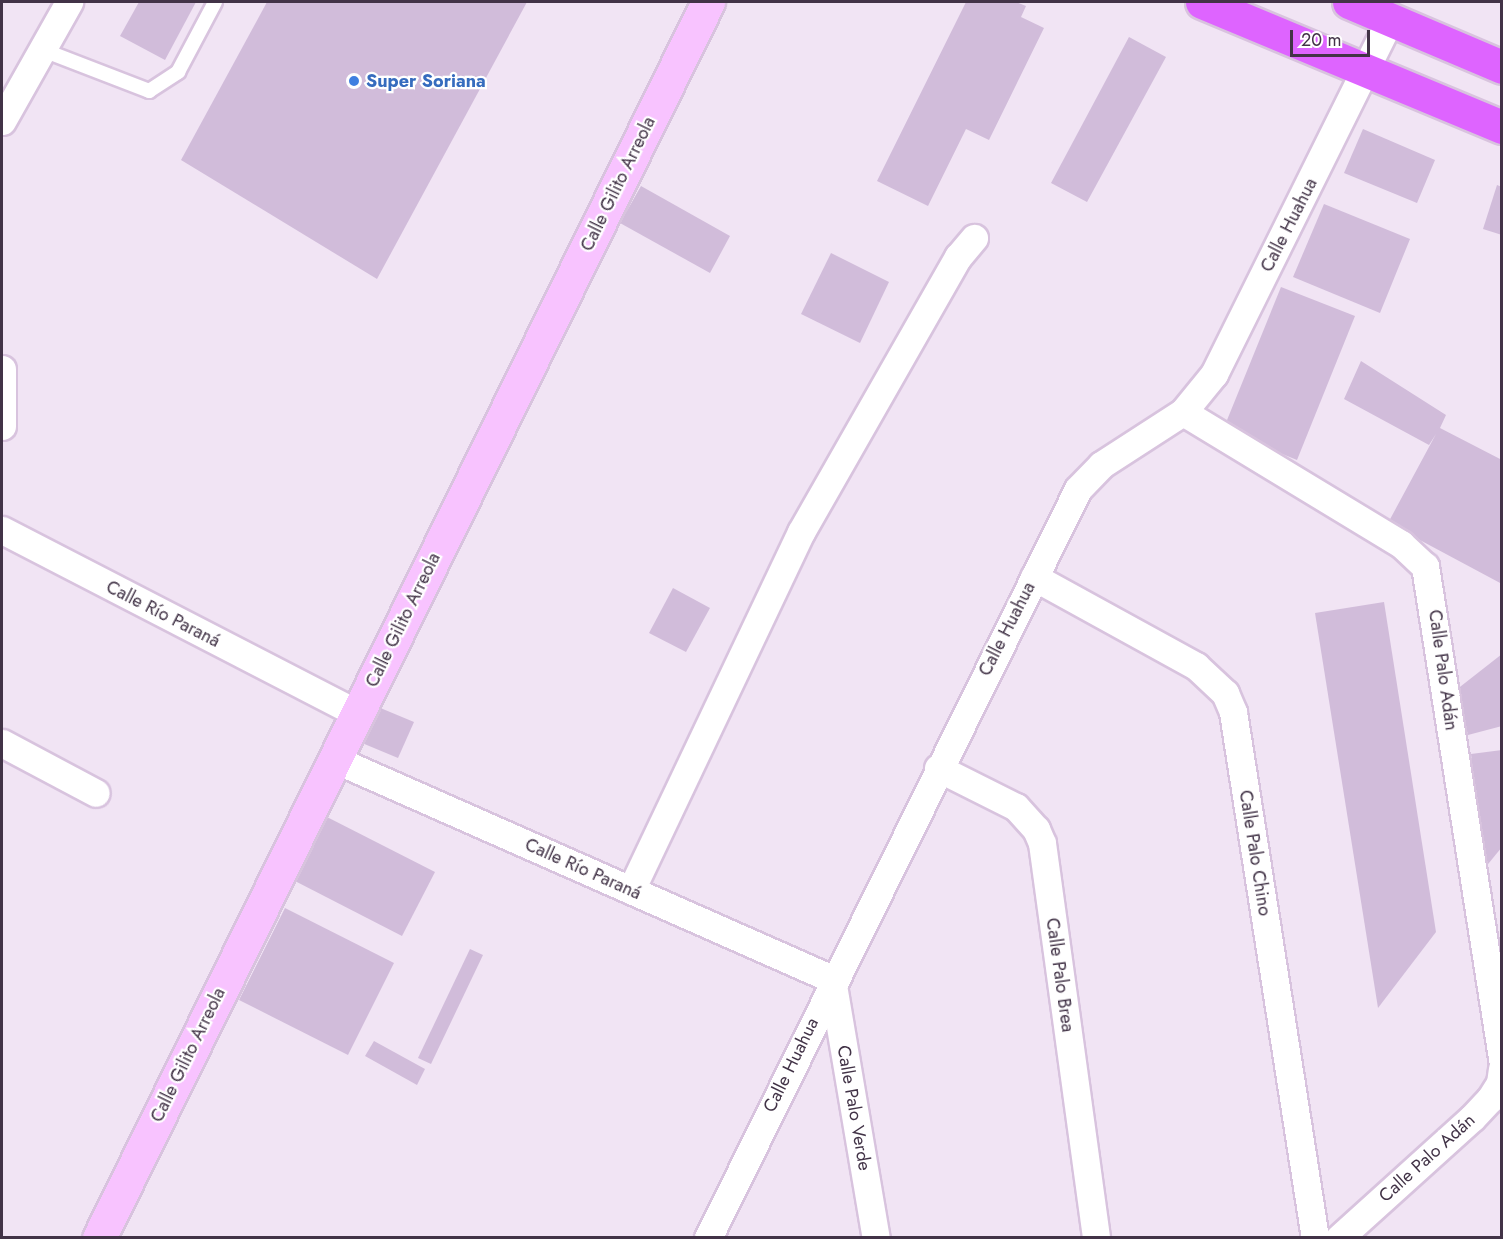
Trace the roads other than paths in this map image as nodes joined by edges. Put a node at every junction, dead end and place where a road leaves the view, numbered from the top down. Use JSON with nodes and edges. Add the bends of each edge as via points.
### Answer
{"nodes":[{"id":1,"x":69,"y":2,"type":"edge"},
{"id":2,"x":214,"y":2,"type":"edge"},
{"id":3,"x":708,"y":2,"type":"edge"},
{"id":4,"x":1202,"y":2,"type":"edge"},
{"id":5,"x":1349,"y":2,"type":"edge"},
{"id":6,"x":1391,"y":18,"type":"junction"},
{"id":7,"x":43,"y":50,"type":"junction"},
{"id":8,"x":1502,"y":67,"type":"edge"},
{"id":9,"x":1366,"y":70,"type":"junction"},
{"id":10,"x":2,"y":122,"type":"edge"},
{"id":11,"x":1502,"y":127,"type":"edge"},
{"id":12,"x":974,"y":238,"type":"dead end"},
{"id":13,"x":2,"y":369,"type":"edge"},
{"id":14,"x":1183,"y":412,"type":"junction"},
{"id":15,"x":2,"y":426,"type":"edge"},
{"id":16,"x":2,"y":531,"type":"edge"},
{"id":17,"x":1034,"y":577,"type":"junction"},
{"id":18,"x":357,"y":713,"type":"junction"},
{"id":19,"x":2,"y":743,"type":"edge"},
{"id":20,"x":334,"y":759,"type":"junction"},
{"id":21,"x":938,"y":768,"type":"junction"},
{"id":22,"x":96,"y":793,"type":"dead end"},
{"id":23,"x":632,"y":890,"type":"junction"},
{"id":24,"x":832,"y":979,"type":"junction"},
{"id":25,"x":1502,"y":1059,"type":"edge"},
{"id":26,"x":1502,"y":1069,"type":"edge"},
{"id":27,"x":99,"y":1238,"type":"edge"},
{"id":28,"x":708,"y":1238,"type":"edge"},
{"id":29,"x":876,"y":1238,"type":"edge"},
{"id":30,"x":1096,"y":1238,"type":"edge"},
{"id":31,"x":1315,"y":1238,"type":"edge"},
{"id":32,"x":1339,"y":1238,"type":"edge"}],
"edges":[{"from":1,"to":7,"type":"street"},
{"from":2,"to":7,"type":"lane","via":[[178,72],[149,91]]},
{"from":3,"to":18,"type":"street","name":"Calle Gilito Arreola"},
{"from":4,"to":9,"type":"highway"},
{"from":5,"to":6,"type":"highway"},
{"from":6,"to":8,"type":"highway"},
{"from":6,"to":9,"type":"street","name":"Calle Huahua"},
{"from":7,"to":10,"type":"street"},
{"from":9,"to":11,"type":"highway"},
{"from":9,"to":14,"type":"street","name":"Calle Huahua","via":[[1214,374]]},
{"from":12,"to":23,"type":"street","via":[[958,257],[801,532]]},
{"from":13,"to":15,"type":"street"},
{"from":14,"to":17,"type":"street","name":"Calle Huahua","via":[[1090,474],[1078,489]]},
{"from":14,"to":25,"type":"street","name":"Calle Palo Adán","via":[[1401,544],[1425,566]]},
{"from":16,"to":18,"type":"street","name":"Calle Río Paraná"},
{"from":17,"to":21,"type":"street","name":"Calle Huahua"},
{"from":17,"to":31,"type":"street","name":"Calle Palo Chino","via":[[1196,666],[1225,693],[1233,712]]},
{"from":18,"to":20,"type":"street","name":"Calle Gilito Arreola"},
{"from":19,"to":22,"type":"street"},
{"from":20,"to":23,"type":"street","name":"Calle Río Paraná"},
{"from":20,"to":27,"type":"street","name":"Calle Gilito Arreola"},
{"from":21,"to":24,"type":"street","name":"Calle Huahua"},
{"from":21,"to":30,"type":"street","name":"Calle Palo Brea","via":[[1016,807],[1036,829],[1042,843]]},
{"from":23,"to":24,"type":"street","name":"Calle Río Paraná"},
{"from":24,"to":28,"type":"street","name":"Calle Huahua"},
{"from":24,"to":29,"type":"street","name":"Calle Palo Verde"},
{"from":26,"to":32,"type":"street","name":"Calle Palo Adán","via":[[1500,1083],[1478,1112]]}]}
